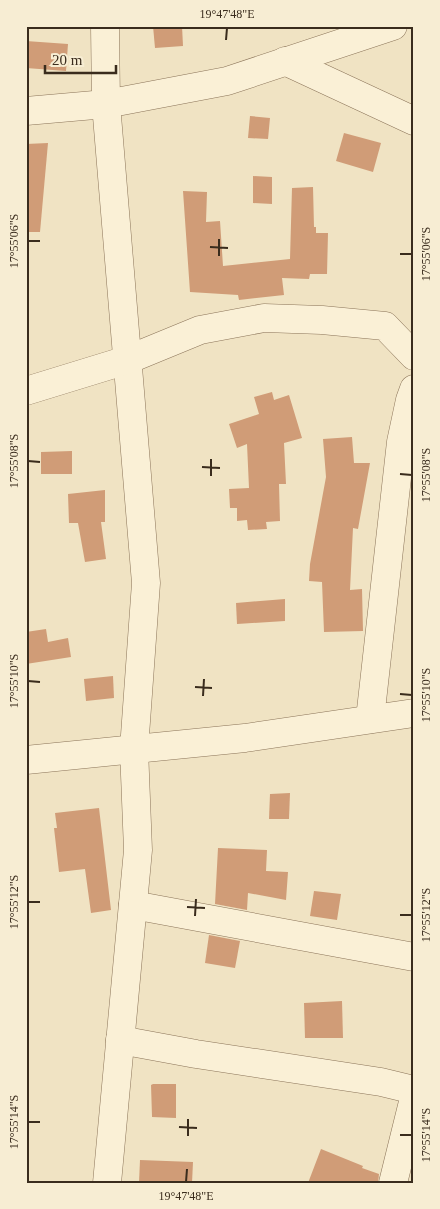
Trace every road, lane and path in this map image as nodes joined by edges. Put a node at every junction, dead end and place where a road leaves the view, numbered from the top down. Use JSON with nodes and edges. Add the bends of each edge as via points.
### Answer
{"nodes":[{"id":1,"x":105,"y":26,"type":"edge"},
{"id":2,"x":393,"y":26,"type":"edge"},
{"id":3,"x":285,"y":61,"type":"junction"},
{"id":4,"x":106,"y":104,"type":"junction"},
{"id":5,"x":26,"y":111,"type":"edge"},
{"id":6,"x":414,"y":121,"type":"edge"},
{"id":7,"x":414,"y":356,"type":"edge"},
{"id":8,"x":127,"y":360,"type":"junction"},
{"id":9,"x":414,"y":390,"type":"edge"},
{"id":10,"x":26,"y":391,"type":"edge"},
{"id":11,"x":414,"y":713,"type":"edge"},
{"id":12,"x":370,"y":719,"type":"junction"},
{"id":13,"x":134,"y":749,"type":"junction"},
{"id":14,"x":26,"y":760,"type":"edge"},
{"id":15,"x":133,"y":905,"type":"junction"},
{"id":16,"x":414,"y":957,"type":"edge"},
{"id":17,"x":120,"y":1040,"type":"junction"},
{"id":18,"x":414,"y":1090,"type":"edge"},
{"id":19,"x":414,"y":1098,"type":"edge"},
{"id":20,"x":108,"y":1183,"type":"edge"},
{"id":21,"x":393,"y":1183,"type":"edge"}],
"edges":[{"from":1,"to":4,"type":"street"},
{"from":2,"to":3,"type":"street"},
{"from":3,"to":4,"type":"street","via":[[227,81]]},
{"from":3,"to":6,"type":"street"},
{"from":4,"to":5,"type":"street"},
{"from":4,"to":8,"type":"street"},
{"from":7,"to":8,"type":"street","via":[[385,326],[264,318],[200,330]]},
{"from":8,"to":10,"type":"street"},
{"from":8,"to":13,"type":"street","via":[[146,583]]},
{"from":9,"to":12,"type":"street","via":[[401,442]]},
{"from":11,"to":12,"type":"street"},
{"from":12,"to":13,"type":"street","via":[[245,738]]},
{"from":13,"to":14,"type":"street"},
{"from":13,"to":15,"type":"street","via":[[138,850]]},
{"from":15,"to":16,"type":"street"},
{"from":15,"to":17,"type":"street"},
{"from":17,"to":18,"type":"street"},
{"from":17,"to":20,"type":"street"},
{"from":19,"to":21,"type":"street"}]}
